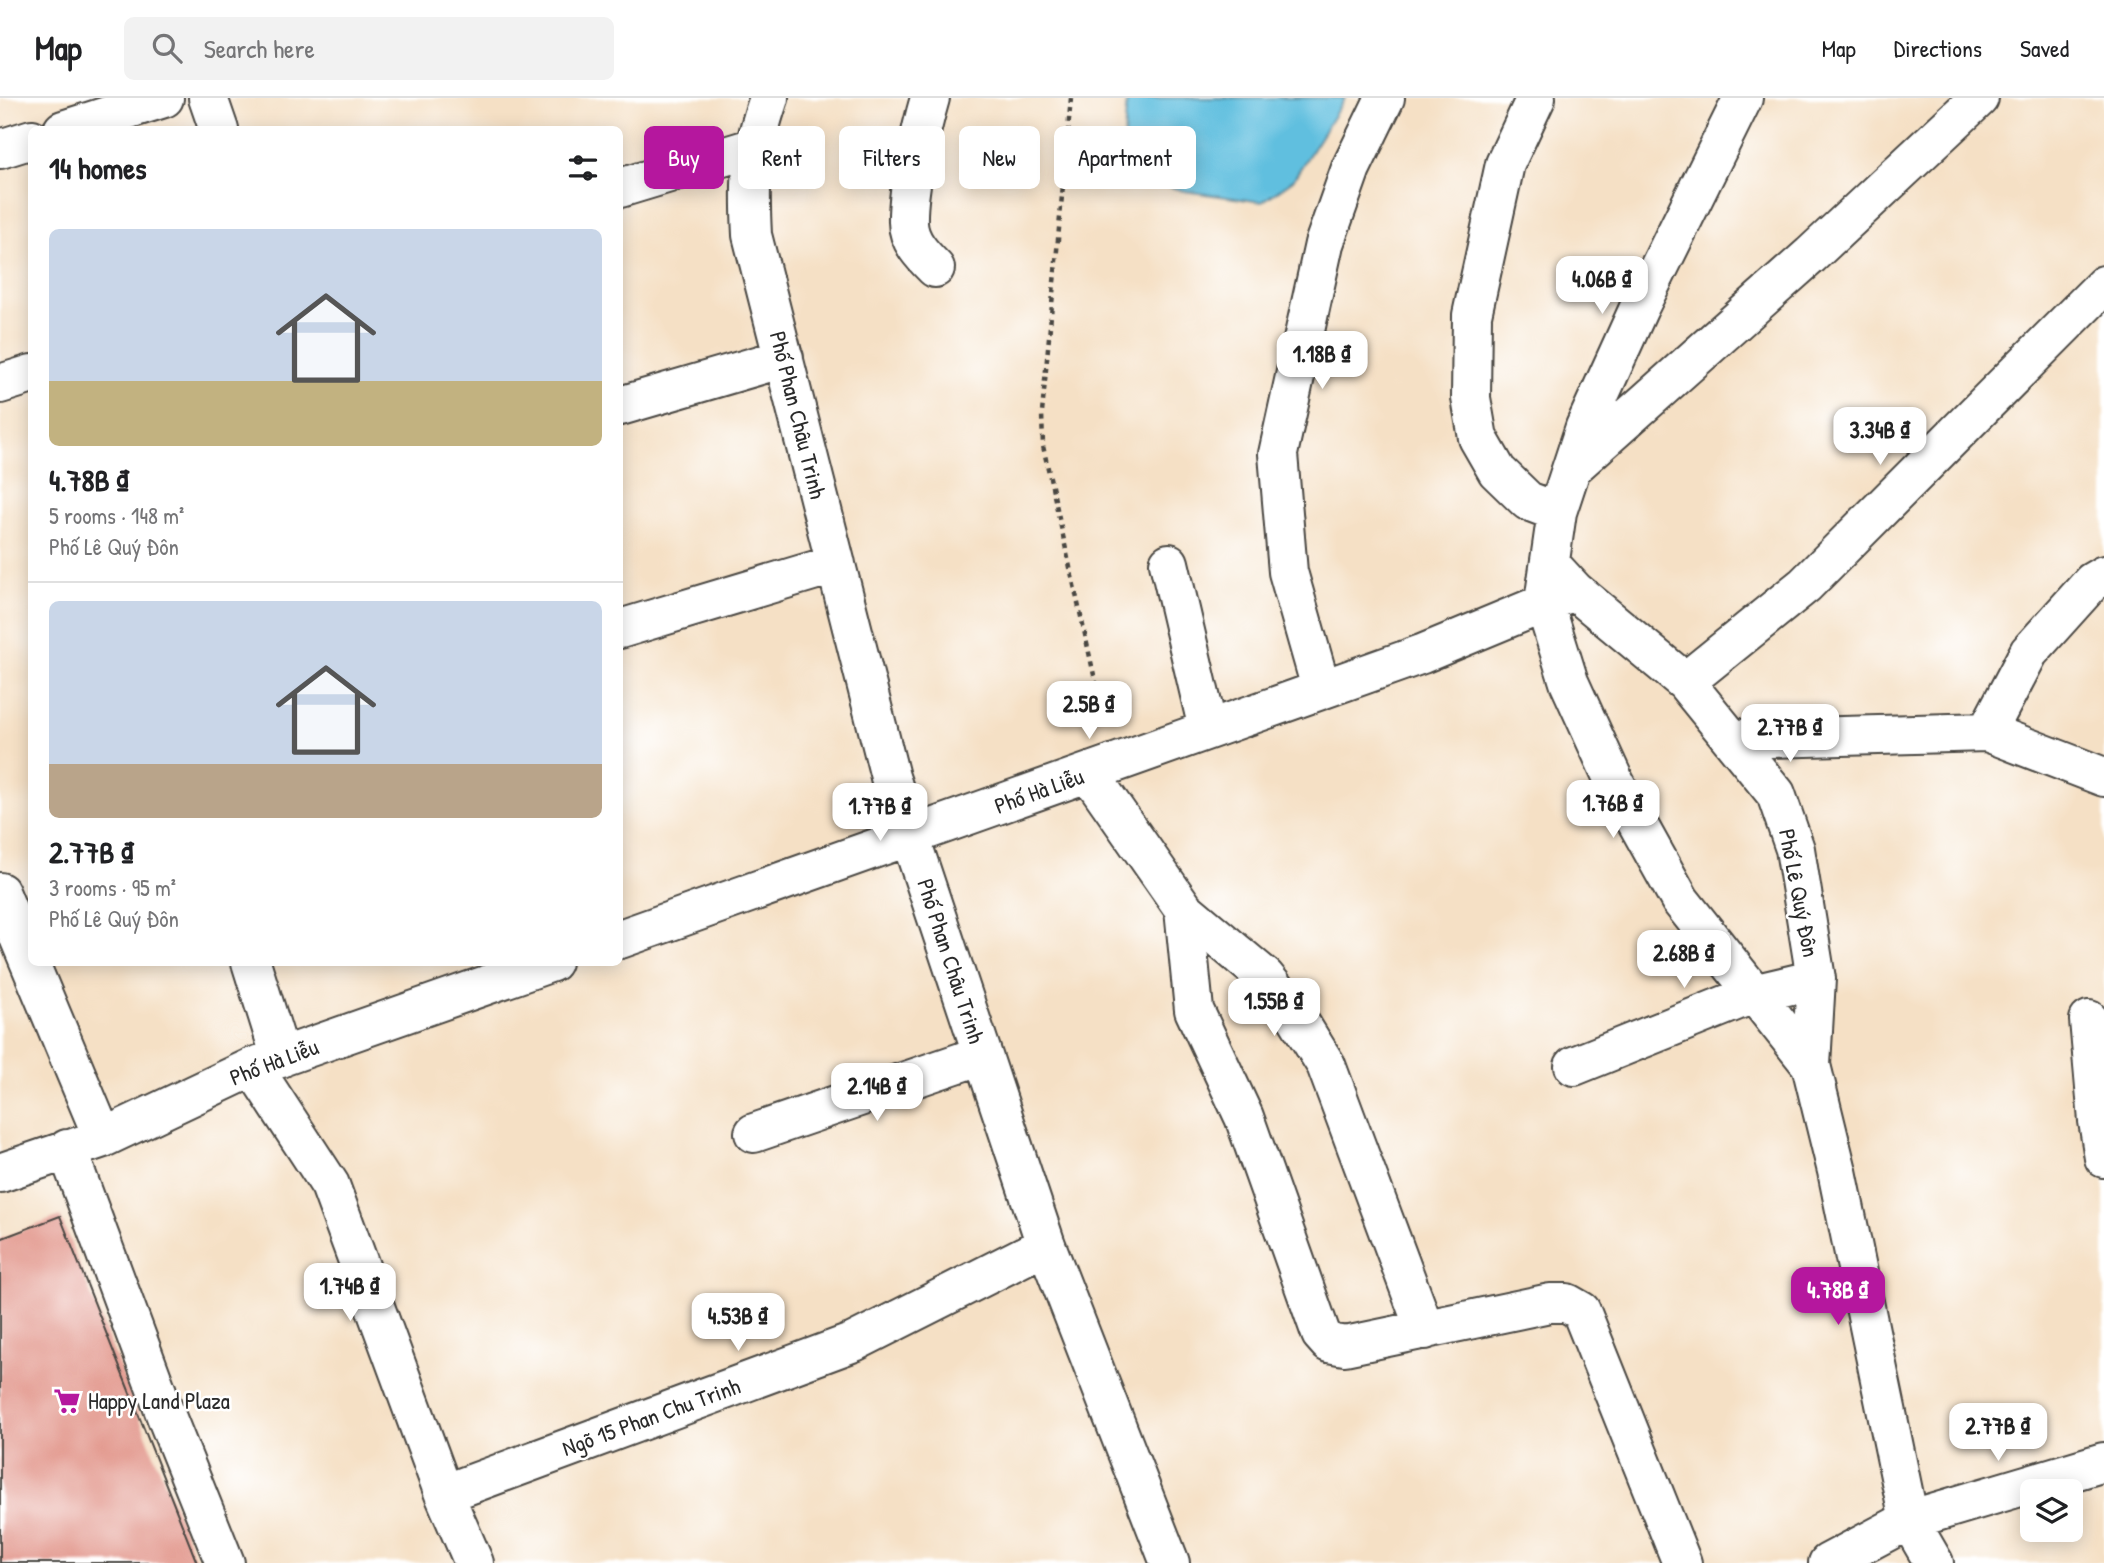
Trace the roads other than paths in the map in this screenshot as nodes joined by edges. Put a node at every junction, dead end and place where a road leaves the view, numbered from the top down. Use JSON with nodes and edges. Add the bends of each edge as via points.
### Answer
{"nodes":[{"id":1,"x":164,"y":98,"type":"edge"},
{"id":2,"x":208,"y":98,"type":"edge"},
{"id":3,"x":769,"y":98,"type":"edge"},
{"id":4,"x":930,"y":98,"type":"edge"},
{"id":5,"x":1385,"y":98,"type":"edge"},
{"id":6,"x":1536,"y":98,"type":"edge"},
{"id":7,"x":1743,"y":98,"type":"edge"},
{"id":8,"x":1979,"y":98,"type":"edge"},
{"id":9,"x":76,"y":126,"type":"edge"},
{"id":10,"x":218,"y":126,"type":"edge"},
{"id":11,"x":759,"y":126,"type":"edge"},
{"id":12,"x":28,"y":140,"type":"edge"},
{"id":13,"x":0,"y":149,"type":"edge"},
{"id":14,"x":738,"y":152,"type":"edge"},
{"id":15,"x":623,"y":187,"type":"edge"},
{"id":16,"x":750,"y":189,"type":"edge"},
{"id":17,"x":935,"y":268,"type":"dead end"},
{"id":18,"x":2104,"y":285,"type":"edge"},
{"id":19,"x":783,"y":358,"type":"junction"},
{"id":20,"x":28,"y":375,"type":"edge"},
{"id":21,"x":0,"y":384,"type":"edge"},
{"id":22,"x":623,"y":404,"type":"edge"},
{"id":23,"x":1569,"y":471,"type":"junction"},
{"id":24,"x":1557,"y":512,"type":"junction"},
{"id":25,"x":1169,"y":563,"type":"dead end"},
{"id":26,"x":836,"y":564,"type":"junction"},
{"id":27,"x":2104,"y":575,"type":"edge"},
{"id":28,"x":1560,"y":597,"type":"junction"},
{"id":29,"x":623,"y":628,"type":"edge"},
{"id":30,"x":1685,"y":682,"type":"junction"},
{"id":31,"x":1321,"y":688,"type":"junction"},
{"id":32,"x":1208,"y":729,"type":"junction"},
{"id":33,"x":1987,"y":732,"type":"junction"},
{"id":34,"x":1733,"y":739,"type":"junction"},
{"id":35,"x":1101,"y":768,"type":"junction"},
{"id":36,"x":2104,"y":777,"type":"edge"},
{"id":37,"x":910,"y":838,"type":"junction"},
{"id":38,"x":0,"y":892,"type":"edge"},
{"id":39,"x":1184,"y":909,"type":"junction"},
{"id":40,"x":623,"y":938,"type":"edge"},
{"id":41,"x":28,"y":959,"type":"edge"},
{"id":42,"x":31,"y":966,"type":"edge"},
{"id":43,"x":252,"y":966,"type":"edge"},
{"id":44,"x":529,"y":966,"type":"edge"},
{"id":45,"x":488,"y":973,"type":"edge"},
{"id":46,"x":1816,"y":979,"type":"junction"},
{"id":47,"x":1753,"y":994,"type":"junction"},
{"id":48,"x":2090,"y":1020,"type":"dead end"},
{"id":49,"x":982,"y":1055,"type":"junction"},
{"id":50,"x":267,"y":1063,"type":"junction"},
{"id":51,"x":1811,"y":1065,"type":"junction"},
{"id":52,"x":1574,"y":1066,"type":"dead end"},
{"id":53,"x":754,"y":1133,"type":"dead end"},
{"id":54,"x":103,"y":1138,"type":"junction"},
{"id":55,"x":67,"y":1149,"type":"junction"},
{"id":56,"x":2104,"y":1158,"type":"edge"},
{"id":57,"x":0,"y":1173,"type":"edge"},
{"id":58,"x":1046,"y":1245,"type":"junction"},
{"id":59,"x":1425,"y":1330,"type":"junction"},
{"id":60,"x":2104,"y":1462,"type":"edge"},
{"id":61,"x":444,"y":1494,"type":"junction"},
{"id":62,"x":1909,"y":1520,"type":"junction"},
{"id":63,"x":225,"y":1563,"type":"edge"},
{"id":64,"x":474,"y":1563,"type":"edge"},
{"id":65,"x":1170,"y":1563,"type":"edge"},
{"id":66,"x":1682,"y":1563,"type":"edge"},
{"id":67,"x":1828,"y":1563,"type":"edge"},
{"id":68,"x":1934,"y":1563,"type":"edge"}],
"edges":[{"from":1,"to":9,"type":"street"},
{"from":2,"to":10,"type":"street"},
{"from":3,"to":11,"type":"street","name":"Phố Phan Châu Trinh"},
{"from":4,"to":17,"type":"street","via":[[908,224],[922,254]]},
{"from":5,"to":31,"type":"street","via":[[1351,168],[1324,244],[1278,454],[1288,572]]},
{"from":6,"to":24,"type":"street","via":[[1505,164],[1472,315],[1471,398],[1478,438],[1497,471],[1528,501]]},
{"from":7,"to":23,"type":"street","name":"Phố Lê Quý Đôn","via":[[1639,308]]},
{"from":8,"to":23,"type":"street"},
{"from":12,"to":13,"type":"street"},
{"from":14,"to":15,"type":"street"},
{"from":16,"to":19,"type":"street","name":"Phố Phan Châu Trinh","via":[[752,235]]},
{"from":18,"to":30,"type":"street","via":[[1805,585]]},
{"from":19,"to":22,"type":"street"},
{"from":19,"to":26,"type":"street","name":"Phố Phan Châu Trinh"},
{"from":20,"to":21,"type":"street"},
{"from":23,"to":24,"type":"street","name":"Phố Lê Quý Đôn"},
{"from":24,"to":28,"type":"street","name":"Phố Lê Quý Đôn","via":[[1550,564]]},
{"from":25,"to":32,"type":"street"},
{"from":26,"to":29,"type":"street"},
{"from":26,"to":37,"type":"street","name":"Phố Phan Châu Trinh"},
{"from":27,"to":33,"type":"street","via":[[2092,582],[2029,652]]},
{"from":28,"to":30,"type":"street","name":"Phố Lê Quý Đôn"},
{"from":28,"to":31,"type":"street","name":"Phố Hà Liễu","via":[[1422,654]]},
{"from":28,"to":47,"type":"street","name":"Phố Lê Quý Đôn","via":[[1569,682],[1615,783],[1680,900]]},
{"from":30,"to":34,"type":"street","name":"Phố Lê Quý Đôn"},
{"from":31,"to":32,"type":"street","name":"Phố Hà Liễu"},
{"from":32,"to":35,"type":"street","name":"Phố Hà Liễu"},
{"from":33,"to":34,"type":"street"},
{"from":33,"to":36,"type":"street"},
{"from":34,"to":46,"type":"street","name":"Phố Lê Quý Đôn","via":[[1776,794],[1788,827]]},
{"from":35,"to":37,"type":"street","name":"Phố Hà Liễu"},
{"from":35,"to":39,"type":"street"},
{"from":37,"to":40,"type":"street","name":"Phố Hà Liễu"},
{"from":37,"to":49,"type":"street","name":"Phố Phan Châu Trinh"},
{"from":38,"to":41,"type":"street"},
{"from":39,"to":59,"type":"street","via":[[1265,977],[1326,1065]]},
{"from":39,"to":59,"type":"street","via":[[1194,1010],[1244,1116],[1321,1334],[1329,1343],[1345,1346]]},
{"from":42,"to":54,"type":"street"},
{"from":43,"to":50,"type":"street"},
{"from":44,"to":45,"type":"street","name":"Phố Hà Liễu"},
{"from":45,"to":50,"type":"street","name":"Phố Hà Liễu"},
{"from":46,"to":47,"type":"street"},
{"from":46,"to":51,"type":"street","name":"Phố Lê Quý Đôn"},
{"from":47,"to":51,"type":"street","name":"Phố Lê Quý Đôn"},
{"from":47,"to":52,"type":"street"},
{"from":48,"to":56,"type":"street"},
{"from":49,"to":53,"type":"street"},
{"from":49,"to":58,"type":"street","name":"Phố Phan Châu Trinh"},
{"from":50,"to":54,"type":"street","name":"Phố Hà Liễu"},
{"from":50,"to":61,"type":"street","via":[[330,1185]]},
{"from":51,"to":62,"type":"street","name":"Phố Lê Quý Đôn"},
{"from":54,"to":55,"type":"street","name":"Phố Hà Liễu"},
{"from":55,"to":57,"type":"street","name":"Phố Hà Liễu"},
{"from":55,"to":63,"type":"street"},
{"from":58,"to":61,"type":"street","name":"Ngõ 15 Phan Chu Trinh","via":[[854,1342]]},
{"from":58,"to":65,"type":"street","name":"Phố Phan Châu Trinh"},
{"from":59,"to":66,"type":"street","via":[[1550,1303],[1567,1303],[1581,1311]]},
{"from":60,"to":62,"type":"street"},
{"from":61,"to":64,"type":"street"},
{"from":62,"to":67,"type":"street"},
{"from":62,"to":68,"type":"street","name":"Phố Lê Quý Đôn"}]}
